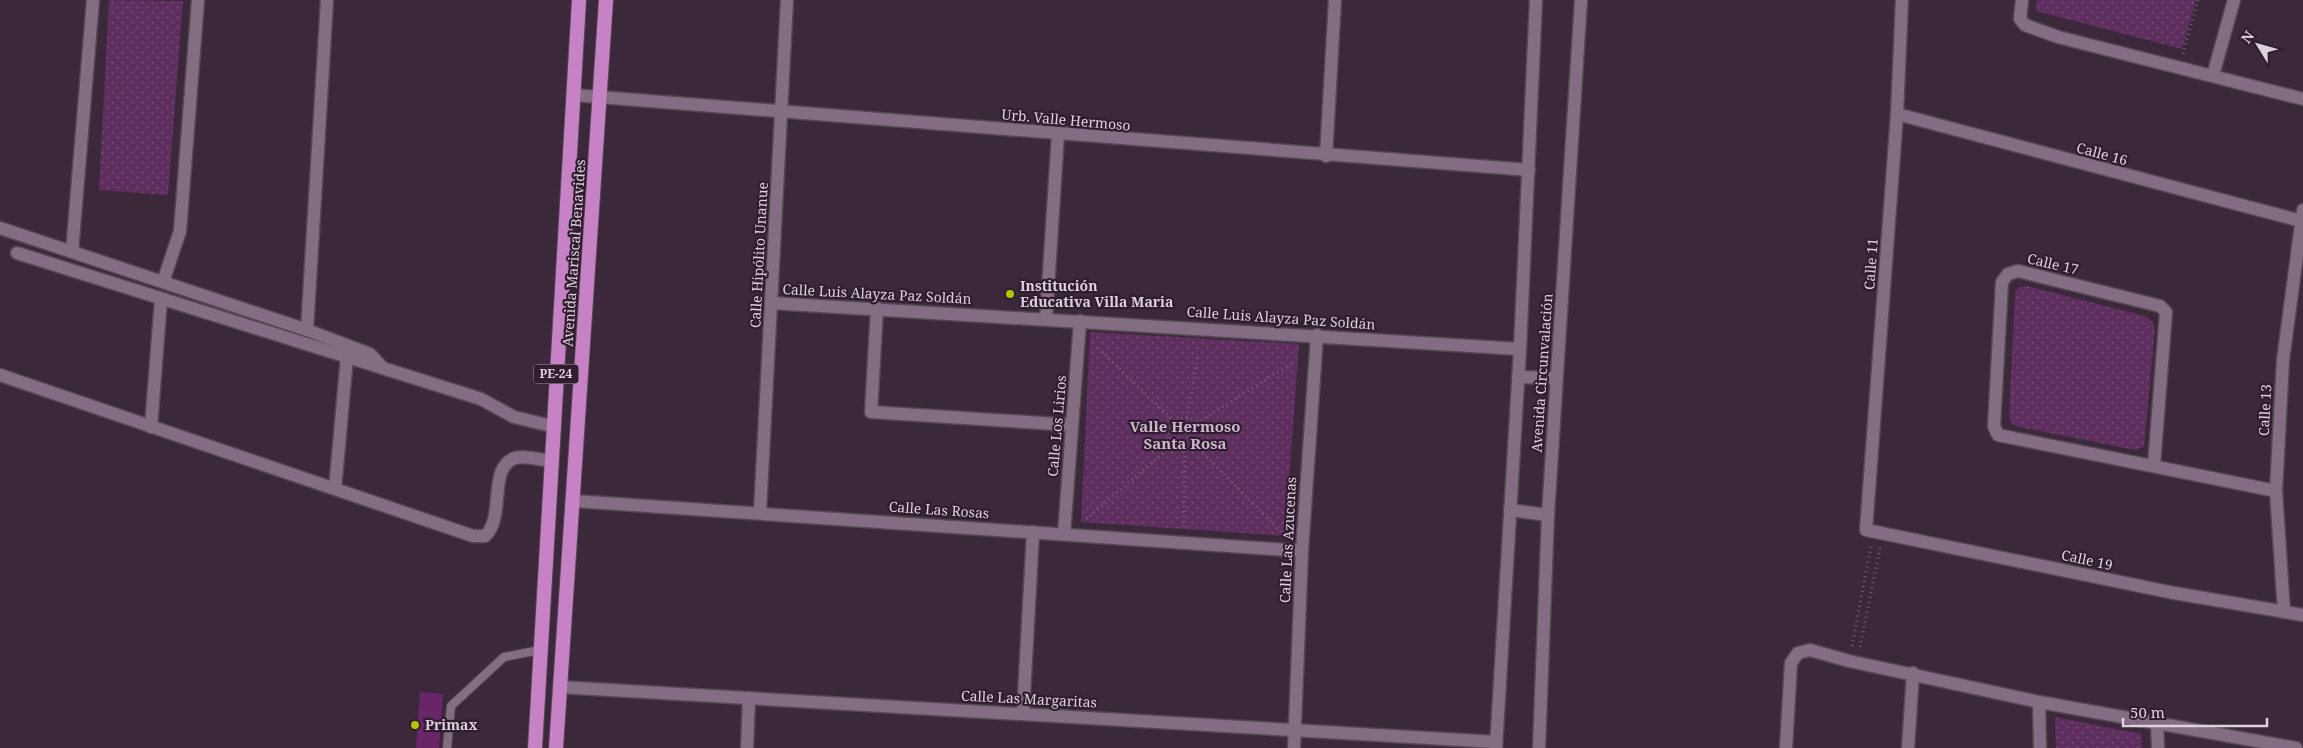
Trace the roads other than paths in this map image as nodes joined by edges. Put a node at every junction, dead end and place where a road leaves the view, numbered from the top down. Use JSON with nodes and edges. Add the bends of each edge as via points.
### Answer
{"nodes":[{"id":1,"x":93,"y":0,"type":"edge"},
{"id":2,"x":198,"y":0,"type":"edge"},
{"id":3,"x":327,"y":0,"type":"edge"},
{"id":4,"x":579,"y":0,"type":"edge"},
{"id":5,"x":606,"y":0,"type":"edge"},
{"id":6,"x":787,"y":0,"type":"edge"},
{"id":7,"x":1335,"y":0,"type":"edge"},
{"id":8,"x":1536,"y":0,"type":"edge"},
{"id":9,"x":1581,"y":0,"type":"edge"},
{"id":10,"x":1902,"y":0,"type":"edge"},
{"id":11,"x":2022,"y":0,"type":"edge"},
{"id":12,"x":2234,"y":0,"type":"edge"},
{"id":13,"x":2213,"y":75,"type":"junction"},
{"id":14,"x":573,"y":95,"type":"junction"},
{"id":15,"x":600,"y":97,"type":"junction"},
{"id":16,"x":2303,"y":99,"type":"edge"},
{"id":17,"x":781,"y":111,"type":"junction"},
{"id":18,"x":1897,"y":114,"type":"junction"},
{"id":19,"x":1058,"y":134,"type":"junction"},
{"id":20,"x":1326,"y":156,"type":"junction"},
{"id":21,"x":1529,"y":170,"type":"junction"},
{"id":22,"x":2302,"y":215,"type":"edge"},
{"id":23,"x":0,"y":228,"type":"edge"},
{"id":24,"x":72,"y":252,"type":"junction"},
{"id":25,"x":17,"y":253,"type":"dead end"},
{"id":26,"x":163,"y":282,"type":"junction"},
{"id":27,"x":161,"y":299,"type":"junction"},
{"id":28,"x":771,"y":302,"type":"junction"},
{"id":29,"x":877,"y":308,"type":"junction"},
{"id":30,"x":1046,"y":319,"type":"junction"},
{"id":31,"x":1080,"y":321,"type":"junction"},
{"id":32,"x":307,"y":330,"type":"junction"},
{"id":33,"x":1317,"y":334,"type":"junction"},
{"id":34,"x":1520,"y":349,"type":"junction"},
{"id":35,"x":347,"y":357,"type":"junction"},
{"id":36,"x":383,"y":368,"type":"junction"},
{"id":37,"x":0,"y":375,"type":"edge"},
{"id":38,"x":1518,"y":377,"type":"junction"},
{"id":39,"x":1556,"y":378,"type":"junction"},
{"id":40,"x":1072,"y":425,"type":"junction"},
{"id":41,"x":152,"y":426,"type":"junction"},
{"id":42,"x":552,"y":426,"type":"junction"},
{"id":43,"x":551,"y":461,"type":"junction"},
{"id":44,"x":2154,"y":465,"type":"junction"},
{"id":45,"x":335,"y":489,"type":"junction"},
{"id":46,"x":2276,"y":491,"type":"junction"},
{"id":47,"x":574,"y":501,"type":"junction"},
{"id":48,"x":1510,"y":510,"type":"junction"},
{"id":49,"x":760,"y":512,"type":"junction"},
{"id":50,"x":1548,"y":515,"type":"junction"},
{"id":51,"x":1033,"y":532,"type":"junction"},
{"id":52,"x":1874,"y":532,"type":"joint"},
{"id":53,"x":1064,"y":534,"type":"junction"},
{"id":54,"x":1302,"y":551,"type":"junction"},
{"id":55,"x":2284,"y":612,"type":"junction"},
{"id":56,"x":2303,"y":615,"type":"edge"},
{"id":57,"x":540,"y":650,"type":"junction"},
{"id":58,"x":1913,"y":673,"type":"junction"},
{"id":59,"x":559,"y":687,"type":"junction"},
{"id":60,"x":749,"y":698,"type":"junction"},
{"id":61,"x":2039,"y":702,"type":"junction"},
{"id":62,"x":1023,"y":713,"type":"junction"},
{"id":63,"x":2157,"y":723,"type":"junction"},
{"id":64,"x":1294,"y":730,"type":"junction"},
{"id":65,"x":1496,"y":745,"type":"edge"},
{"id":66,"x":2277,"y":747,"type":"edge"},
{"id":67,"x":447,"y":748,"type":"edge"},
{"id":68,"x":535,"y":748,"type":"edge"},
{"id":69,"x":556,"y":748,"type":"edge"},
{"id":70,"x":747,"y":748,"type":"edge"},
{"id":71,"x":1294,"y":748,"type":"edge"},
{"id":72,"x":1539,"y":748,"type":"edge"},
{"id":73,"x":1786,"y":748,"type":"edge"},
{"id":74,"x":1908,"y":748,"type":"edge"},
{"id":75,"x":2040,"y":748,"type":"edge"},
{"id":76,"x":2158,"y":748,"type":"edge"},
{"id":77,"x":2296,"y":748,"type":"edge"}],
"edges":[{"from":1,"to":24,"type":"street"},
{"from":2,"to":26,"type":"street","via":[[180,231]]},
{"from":3,"to":32,"type":"street"},
{"from":4,"to":14,"type":"highway","name":"Avenida Mariscal Benavides","number":"PE-24"},
{"from":5,"to":15,"type":"highway","name":"Avenida Mariscal Benavides","number":"PE-24"},
{"from":6,"to":17,"type":"street","name":"Calle Hipólito Unanue"},
{"from":7,"to":20,"type":"street"},
{"from":8,"to":21,"type":"street","name":"Avenida Circunvalación"},
{"from":9,"to":39,"type":"street","name":"Avenida Circunvalación"},
{"from":10,"to":18,"type":"street","name":"Calle 11"},
{"from":11,"to":13,"type":"street","via":[[2020,19],[2025,26]]},
{"from":12,"to":13,"type":"street"},
{"from":13,"to":16,"type":"street"},
{"from":14,"to":15,"type":"street","name":"Urb. Valle Hermoso"},
{"from":14,"to":42,"type":"highway","name":"Avenida Mariscal Benavides","number":"PE-24"},
{"from":15,"to":17,"type":"street","name":"Urb. Valle Hermoso"},
{"from":15,"to":47,"type":"highway","name":"Avenida Mariscal Benavides","number":"PE-24"},
{"from":17,"to":19,"type":"street","name":"Urb. Valle Hermoso"},
{"from":17,"to":28,"type":"street","name":"Calle Hipólito Unanue"},
{"from":18,"to":22,"type":"street","name":"Calle 16"},
{"from":18,"to":52,"type":"street","name":"Calle 11"},
{"from":19,"to":20,"type":"street","name":"Urb. Valle Hermoso"},
{"from":19,"to":30,"type":"street"},
{"from":20,"to":21,"type":"street","name":"Urb. Valle Hermoso"},
{"from":21,"to":34,"type":"street","name":"Avenida Circunvalación"},
{"from":22,"to":46,"type":"street","name":"Calle 13","via":[[2283,360]]},
{"from":23,"to":24,"type":"street"},
{"from":24,"to":26,"type":"street"},
{"from":25,"to":27,"type":"street"},
{"from":26,"to":32,"type":"street"},
{"from":27,"to":35,"type":"street"},
{"from":27,"to":41,"type":"street"},
{"from":28,"to":29,"type":"street","name":"Calle Luis Alayza Paz Soldán"},
{"from":28,"to":49,"type":"street","name":"Calle Hipólito Unanue"},
{"from":29,"to":30,"type":"street","name":"Calle Luis Alayza Paz Soldán"},
{"from":29,"to":40,"type":"street","via":[[871,412]]},
{"from":30,"to":31,"type":"street","name":"Calle Luis Alayza Paz Soldán"},
{"from":31,"to":33,"type":"street","name":"Calle Luis Alayza Paz Soldán"},
{"from":31,"to":40,"type":"street","name":"Calle Los Lirios"},
{"from":32,"to":36,"type":"street","via":[[370,354]]},
{"from":33,"to":34,"type":"street","name":"Calle Luis Alayza Paz Soldán"},
{"from":33,"to":54,"type":"street","name":"Calle Las Azucenas"},
{"from":34,"to":38,"type":"street","name":"Avenida Circunvalación"},
{"from":35,"to":36,"type":"street"},
{"from":35,"to":45,"type":"street"},
{"from":36,"to":42,"type":"street","via":[[481,399],[526,421]]},
{"from":37,"to":41,"type":"street"},
{"from":38,"to":39,"type":"street"},
{"from":38,"to":48,"type":"street","name":"Avenida Circunvalación"},
{"from":39,"to":50,"type":"street","name":"Avenida Circunvalación"},
{"from":40,"to":53,"type":"street","name":"Calle Los Lirios"},
{"from":41,"to":45,"type":"street"},
{"from":42,"to":43,"type":"highway","name":"Avenida Mariscal Benavides","number":"PE-24"},
{"from":43,"to":45,"type":"street","via":[[515,458],[508,463],[498,481],[495,524],[485,536],[473,536]]},
{"from":43,"to":57,"type":"highway","name":"Avenida Mariscal Benavides","number":"PE-24"},
{"from":44,"to":44,"type":"street","name":"Calle 17","via":[[1998,435],[1994,426],[2002,282],[2008,274],[2018,271],[2160,306],[2166,312]]},
{"from":44,"to":46,"type":"street","name":"Calle 17"},
{"from":46,"to":55,"type":"street","name":"Calle 13"},
{"from":47,"to":49,"type":"street","name":"Calle Las Rosas"},
{"from":47,"to":59,"type":"highway","name":"Avenida Mariscal Benavides","number":"PE-24"},
{"from":48,"to":50,"type":"street"},
{"from":48,"to":65,"type":"street","name":"Avenida Circunvalación"},
{"from":49,"to":51,"type":"street","name":"Calle Las Rosas"},
{"from":50,"to":72,"type":"street","name":"Avenida Circunvalación"},
{"from":51,"to":53,"type":"street","name":"Calle Las Rosas"},
{"from":51,"to":62,"type":"street"},
{"from":52,"to":55,"type":"street","name":"Calle 19"},
{"from":53,"to":54,"type":"street","name":"Calle Las Rosas"},
{"from":54,"to":64,"type":"street","name":"Calle Las Azucenas"},
{"from":55,"to":56,"type":"street","name":"Calle 19"},
{"from":57,"to":67,"type":"lane","via":[[504,657],[451,706]]},
{"from":57,"to":68,"type":"highway","name":"Avenida Mariscal Benavides","number":"PE-24"},
{"from":58,"to":61,"type":"street"},
{"from":58,"to":73,"type":"street","via":[[1810,650],[1798,653],[1791,663]]},
{"from":58,"to":74,"type":"street"},
{"from":59,"to":60,"type":"street","name":"Calle Las Margaritas"},
{"from":59,"to":69,"type":"highway","name":"Avenida Mariscal Benavides","number":"PE-24"},
{"from":60,"to":62,"type":"street","name":"Calle Las Margaritas"},
{"from":60,"to":70,"type":"street"},
{"from":61,"to":63,"type":"street"},
{"from":61,"to":75,"type":"street"},
{"from":62,"to":64,"type":"street","name":"Calle Las Margaritas"},
{"from":63,"to":66,"type":"street"},
{"from":63,"to":76,"type":"street"},
{"from":64,"to":65,"type":"street","name":"Calle Las Margaritas"},
{"from":64,"to":71,"type":"street","name":"Calle Las Azucenas"},
{"from":66,"to":77,"type":"street"}]}
